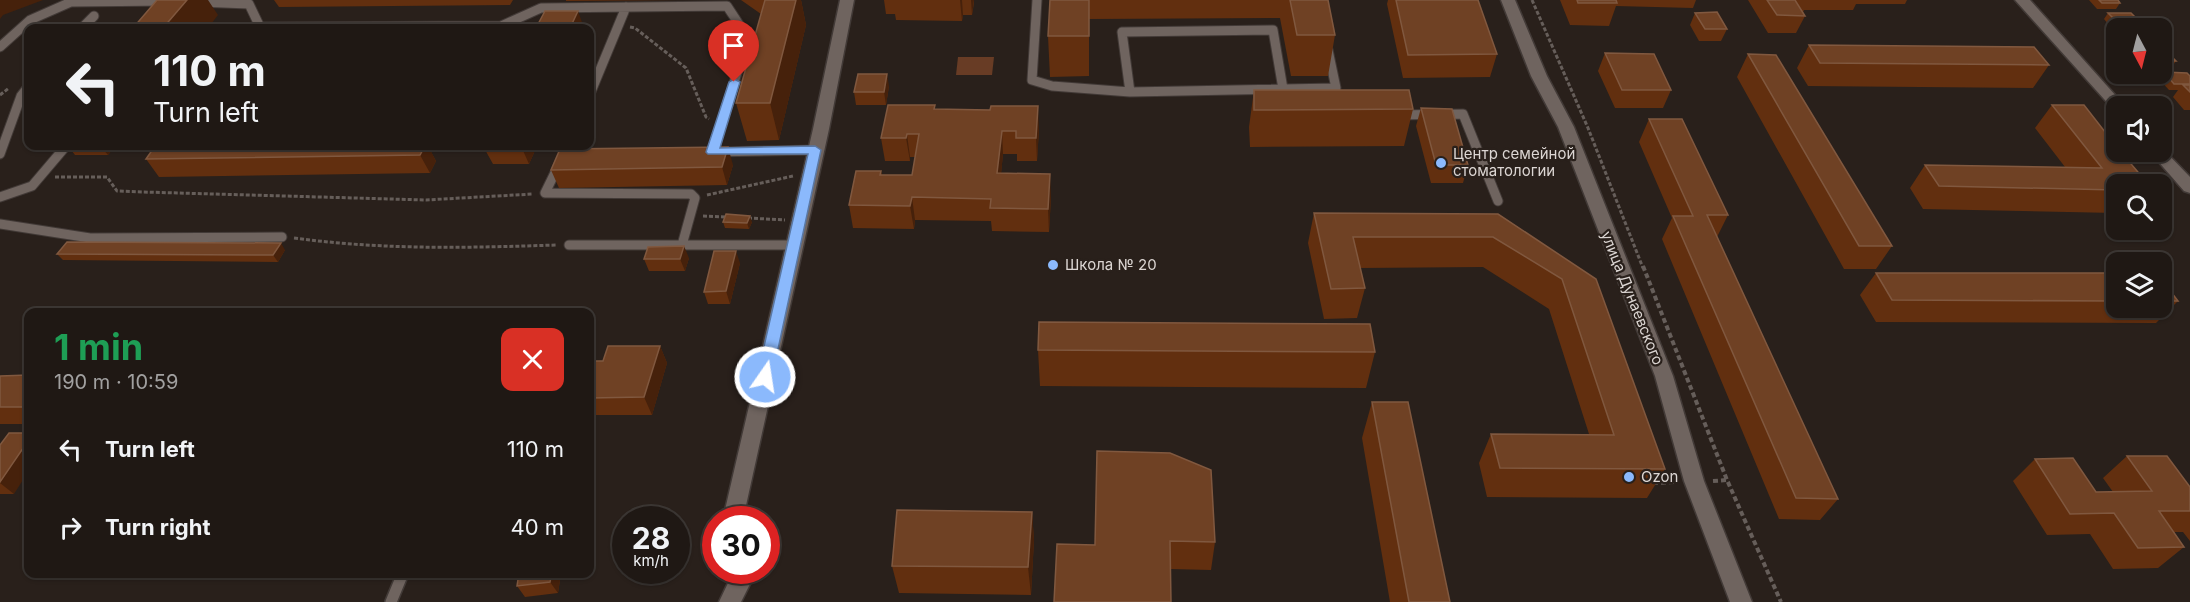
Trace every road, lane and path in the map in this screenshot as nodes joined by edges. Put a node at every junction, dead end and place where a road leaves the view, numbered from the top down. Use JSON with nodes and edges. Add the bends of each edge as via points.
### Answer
{"nodes":[{"id":1,"x":847,"y":0,"type":"edge"},
{"id":2,"x":1037,"y":0,"type":"edge"},
{"id":3,"x":1509,"y":0,"type":"edge"},
{"id":4,"x":1532,"y":0,"type":"edge"},
{"id":5,"x":2022,"y":0,"type":"edge"},
{"id":6,"x":177,"y":2,"type":"edge"},
{"id":7,"x":188,"y":2,"type":"edge"},
{"id":8,"x":250,"y":2,"type":"edge"},
{"id":9,"x":543,"y":4,"type":"edge"},
{"id":10,"x":626,"y":7,"type":"junction"},
{"id":11,"x":94,"y":16,"type":"dead end"},
{"id":12,"x":26,"y":24,"type":"edge"},
{"id":13,"x":86,"y":24,"type":"edge"},
{"id":14,"x":259,"y":24,"type":"edge"},
{"id":15,"x":505,"y":24,"type":"edge"},
{"id":16,"x":24,"y":25,"type":"edge"},
{"id":17,"x":618,"y":26,"type":"junction"},
{"id":18,"x":1326,"y":44,"type":"edge"},
{"id":19,"x":0,"y":47,"type":"edge"},
{"id":20,"x":594,"y":84,"type":"edge"},
{"id":21,"x":1283,"y":89,"type":"junction"},
{"id":22,"x":24,"y":92,"type":"edge"},
{"id":23,"x":1130,"y":92,"type":"junction"},
{"id":24,"x":2109,"y":96,"type":"edge"},
{"id":25,"x":1389,"y":115,"type":"edge"},
{"id":26,"x":720,"y":126,"type":"junction"},
{"id":27,"x":3,"y":140,"type":"edge"},
{"id":28,"x":63,"y":150,"type":"edge"},
{"id":29,"x":566,"y":150,"type":"edge"},
{"id":30,"x":815,"y":150,"type":"junction"},
{"id":31,"x":0,"y":154,"type":"edge"},
{"id":32,"x":2167,"y":162,"type":"edge"},
{"id":33,"x":798,"y":175,"type":"dead end"},
{"id":34,"x":40,"y":177,"type":"junction"},
{"id":35,"x":2190,"y":187,"type":"edge"},
{"id":36,"x":545,"y":193,"type":"junction"},
{"id":37,"x":0,"y":197,"type":"edge"},
{"id":38,"x":695,"y":198,"type":"junction"},
{"id":39,"x":1498,"y":201,"type":"dead end"},
{"id":40,"x":690,"y":215,"type":"junction"},
{"id":41,"x":733,"y":218,"type":"edge"},
{"id":42,"x":744,"y":218,"type":"edge"},
{"id":43,"x":786,"y":220,"type":"dead end"},
{"id":44,"x":0,"y":224,"type":"edge"},
{"id":45,"x":282,"y":237,"type":"joint"},
{"id":46,"x":569,"y":245,"type":"joint"},
{"id":47,"x":682,"y":245,"type":"junction"},
{"id":48,"x":794,"y":245,"type":"junction"},
{"id":49,"x":736,"y":506,"type":"edge"},
{"id":50,"x":401,"y":578,"type":"edge"},
{"id":51,"x":739,"y":584,"type":"edge"},
{"id":52,"x":391,"y":602,"type":"edge"},
{"id":53,"x":730,"y":602,"type":"edge"},
{"id":54,"x":1741,"y":602,"type":"edge"},
{"id":55,"x":1781,"y":602,"type":"edge"}],
"edges":[{"from":1,"to":30,"type":"street"},
{"from":2,"to":23,"type":"lane","via":[[1032,80],[1052,86]]},
{"from":3,"to":54,"type":"street","name":"улица Дунаевского","via":[[1539,76],[1566,127],[1664,376],[1694,481]]},
{"from":4,"to":55,"type":"path"},
{"from":5,"to":24,"type":"street"},
{"from":6,"to":12,"type":"lane","via":[[71,2]]},
{"from":7,"to":8,"type":"lane"},
{"from":8,"to":14,"type":"lane"},
{"from":9,"to":10,"type":"lane"},
{"from":9,"to":15,"type":"lane"},
{"from":10,"to":17,"type":"lane"},
{"from":10,"to":26,"type":"lane","via":[[727,6],[748,38]]},
{"from":11,"to":13,"type":"lane"},
{"from":16,"to":19,"type":"lane"},
{"from":17,"to":20,"type":"lane"},
{"from":17,"to":26,"type":"path","via":[[635,28],[686,69],[706,117]]},
{"from":18,"to":21,"type":"lane","via":[[1336,88]]},
{"from":21,"to":23,"type":"lane"},
{"from":21,"to":23,"type":"lane","via":[[1272,30],[1122,32]]},
{"from":22,"to":27,"type":"lane"},
{"from":25,"to":39,"type":"lane","via":[[1463,114]]},
{"from":26,"to":30,"type":"lane","via":[[712,152]]},
{"from":27,"to":31,"type":"lane"},
{"from":28,"to":34,"type":"lane"},
{"from":29,"to":36,"type":"lane"},
{"from":30,"to":48,"type":"street"},
{"from":32,"to":35,"type":"street"},
{"from":33,"to":38,"type":"path"},
{"from":34,"to":36,"type":"path","via":[[107,177],[117,191],[426,200]]},
{"from":34,"to":37,"type":"lane","via":[[32,186]]},
{"from":36,"to":38,"type":"lane","via":[[691,194]]},
{"from":38,"to":40,"type":"lane"},
{"from":40,"to":41,"type":"path"},
{"from":40,"to":47,"type":"lane"},
{"from":42,"to":43,"type":"path"},
{"from":44,"to":45,"type":"lane","via":[[90,238]]},
{"from":45,"to":46,"type":"path","via":[[355,246],[441,249]]},
{"from":46,"to":47,"type":"lane"},
{"from":47,"to":48,"type":"lane"},
{"from":48,"to":49,"type":"street"},
{"from":50,"to":52,"type":"lane"},
{"from":51,"to":53,"type":"street"}]}
